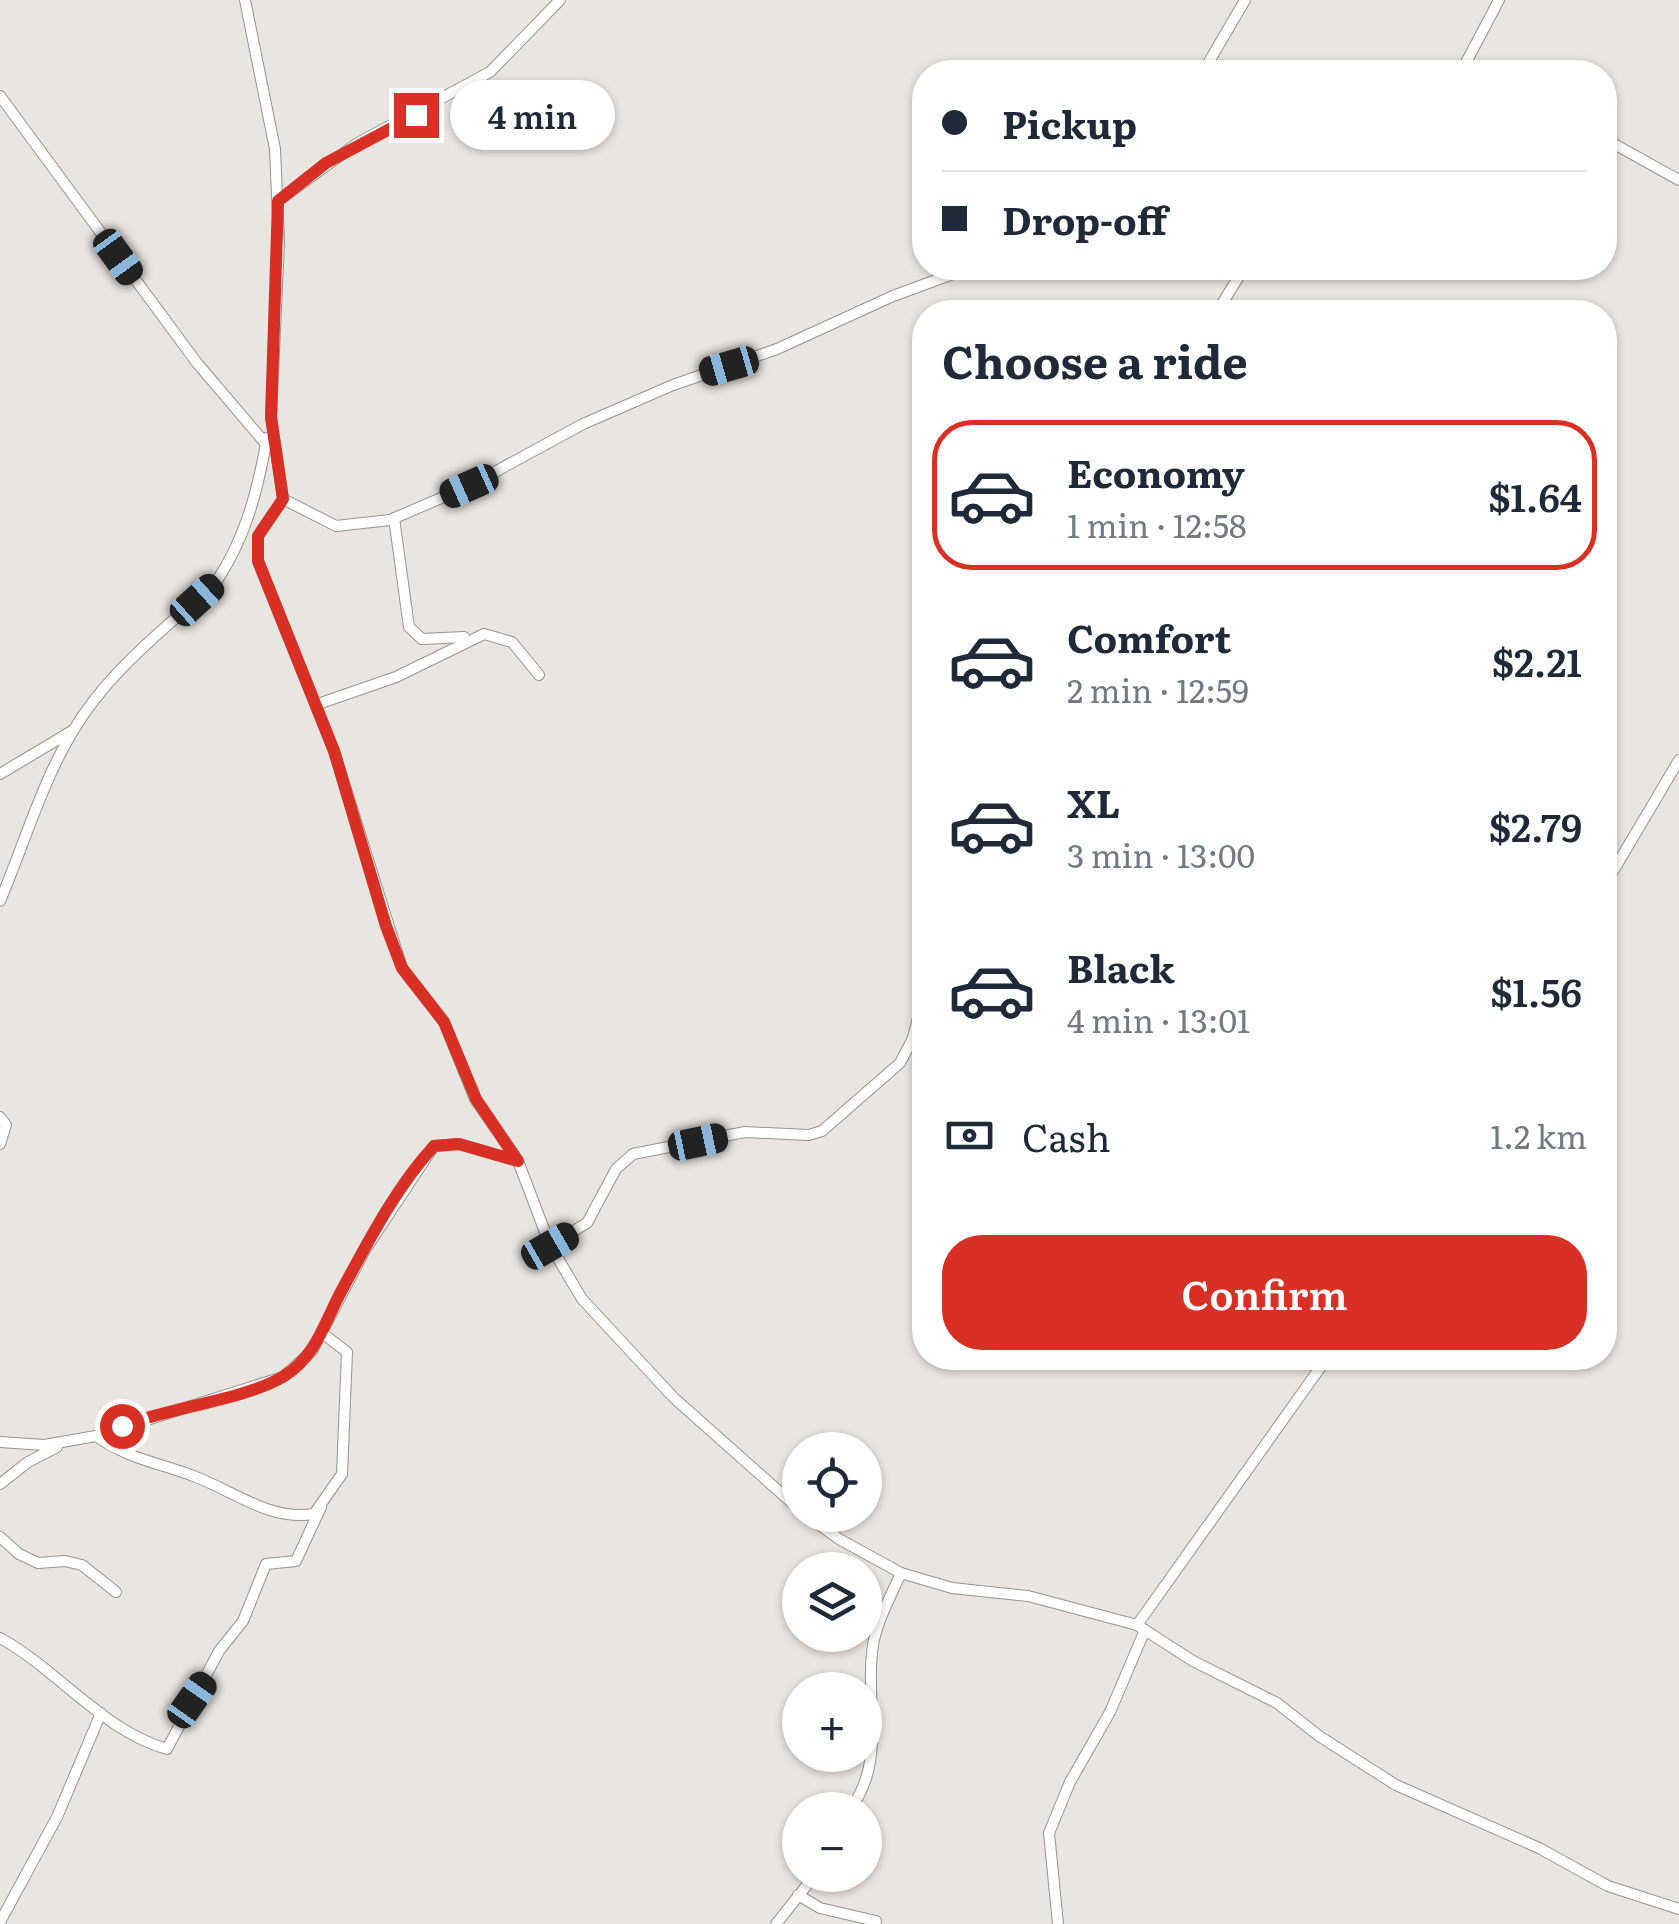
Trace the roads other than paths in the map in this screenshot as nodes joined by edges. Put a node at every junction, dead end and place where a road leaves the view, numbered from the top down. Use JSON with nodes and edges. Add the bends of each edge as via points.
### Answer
{"nodes":[{"id":1,"x":245,"y":0,"type":"edge"},
{"id":2,"x":560,"y":0,"type":"edge"},
{"id":3,"x":1246,"y":0,"type":"edge"},
{"id":4,"x":1499,"y":0,"type":"edge"},
{"id":5,"x":1210,"y":60,"type":"edge"},
{"id":6,"x":1467,"y":60,"type":"edge"},
{"id":7,"x":0,"y":96,"type":"edge"},
{"id":8,"x":1617,"y":146,"type":"edge"},
{"id":9,"x":1679,"y":180,"type":"edge"},
{"id":10,"x":278,"y":201,"type":"junction"},
{"id":11,"x":936,"y":280,"type":"edge"},
{"id":12,"x":271,"y":417,"type":"junction"},
{"id":13,"x":266,"y":444,"type":"junction"},
{"id":14,"x":283,"y":499,"type":"junction"},
{"id":15,"x":394,"y":518,"type":"junction"},
{"id":16,"x":474,"y":636,"type":"junction"},
{"id":17,"x":539,"y":675,"type":"dead end"},
{"id":18,"x":318,"y":704,"type":"junction"},
{"id":19,"x":74,"y":729,"type":"junction"},
{"id":20,"x":1679,"y":760,"type":"edge"},
{"id":21,"x":0,"y":774,"type":"edge"},
{"id":22,"x":1617,"y":865,"type":"edge"},
{"id":23,"x":0,"y":901,"type":"edge"},
{"id":24,"x":912,"y":1031,"type":"edge"},
{"id":25,"x":0,"y":1116,"type":"edge"},
{"id":26,"x":0,"y":1144,"type":"edge"},
{"id":27,"x":518,"y":1161,"type":"junction"},
{"id":28,"x":550,"y":1246,"type":"junction"},
{"id":29,"x":322,"y":1333,"type":"junction"},
{"id":30,"x":1319,"y":1370,"type":"edge"},
{"id":31,"x":96,"y":1436,"type":"junction"},
{"id":32,"x":0,"y":1442,"type":"edge"},
{"id":33,"x":67,"y":1443,"type":"junction"},
{"id":34,"x":0,"y":1484,"type":"edge"},
{"id":35,"x":782,"y":1494,"type":"edge"},
{"id":36,"x":321,"y":1507,"type":"junction"},
{"id":37,"x":828,"y":1532,"type":"edge"},
{"id":38,"x":0,"y":1537,"type":"edge"},
{"id":39,"x":901,"y":1573,"type":"junction"},
{"id":40,"x":116,"y":1592,"type":"dead end"},
{"id":41,"x":1141,"y":1627,"type":"junction"},
{"id":42,"x":0,"y":1638,"type":"edge"},
{"id":43,"x":101,"y":1713,"type":"junction"},
{"id":44,"x":860,"y":1792,"type":"edge"},
{"id":45,"x":801,"y":1892,"type":"edge"},
{"id":46,"x":798,"y":1895,"type":"junction"},
{"id":47,"x":1679,"y":1909,"type":"edge"},
{"id":48,"x":876,"y":1921,"type":"dead end"},
{"id":49,"x":0,"y":1922,"type":"edge"},
{"id":50,"x":776,"y":1924,"type":"edge"},
{"id":51,"x":1058,"y":1924,"type":"edge"}],
"edges":[{"from":1,"to":10,"type":"street","via":[[272,120]]},
{"from":2,"to":10,"type":"street","via":[[490,72],[356,144]]},
{"from":3,"to":5,"type":"street"},
{"from":4,"to":6,"type":"street"},
{"from":7,"to":13,"type":"street","via":[[187,350]]},
{"from":8,"to":9,"type":"street"},
{"from":10,"to":12,"type":"street"},
{"from":11,"to":15,"type":"street","via":[[584,424]]},
{"from":12,"to":13,"type":"street"},
{"from":12,"to":14,"type":"street"},
{"from":13,"to":19,"type":"street","via":[[252,507],[216,582],[124,664]]},
{"from":14,"to":15,"type":"street","via":[[336,526]]},
{"from":14,"to":18,"type":"street","via":[[258,536],[258,561]]},
{"from":15,"to":16,"type":"street","via":[[413,632],[422,638]]},
{"from":16,"to":17,"type":"street","via":[[512,642]]},
{"from":16,"to":18,"type":"street","via":[[396,677]]},
{"from":18,"to":27,"type":"street","via":[[402,968],[444,1022],[476,1099]]},
{"from":19,"to":21,"type":"street"},
{"from":19,"to":23,"type":"street"},
{"from":20,"to":22,"type":"street"},
{"from":24,"to":28,"type":"street","via":[[904,1057],[822,1131],[746,1132],[633,1154],[616,1169],[587,1223]]},
{"from":25,"to":26,"type":"street","via":[[6,1129]]},
{"from":27,"to":28,"type":"street"},
{"from":27,"to":29,"type":"street","via":[[459,1144],[434,1146],[365,1250]]},
{"from":28,"to":35,"type":"street","via":[[614,1338]]},
{"from":29,"to":31,"type":"street","via":[[283,1377]]},
{"from":29,"to":36,"type":"street","via":[[344,1346],[347,1357],[342,1474]]},
{"from":30,"to":41,"type":"street"},
{"from":31,"to":33,"type":"street"},
{"from":31,"to":36,"type":"street","via":[[120,1454],[201,1478],[270,1511],[309,1516]]},
{"from":32,"to":33,"type":"street"},
{"from":33,"to":34,"type":"street"},
{"from":36,"to":43,"type":"street","via":[[296,1561],[266,1564],[243,1621],[170,1746],[160,1747]]},
{"from":37,"to":39,"type":"street"},
{"from":38,"to":40,"type":"street","via":[[38,1563],[82,1566]]},
{"from":39,"to":41,"type":"street","via":[[952,1588],[1028,1596]]},
{"from":39,"to":44,"type":"street","via":[[874,1642],[874,1751]]},
{"from":41,"to":47,"type":"street","via":[[1277,1703],[1396,1785],[1608,1886]]},
{"from":41,"to":51,"type":"street","via":[[1110,1712],[1049,1833]]},
{"from":42,"to":43,"type":"street","via":[[48,1667]]},
{"from":43,"to":49,"type":"street","via":[[57,1818]]},
{"from":45,"to":46,"type":"street"},
{"from":46,"to":48,"type":"street","via":[[820,1908]]},
{"from":46,"to":50,"type":"street"}]}
